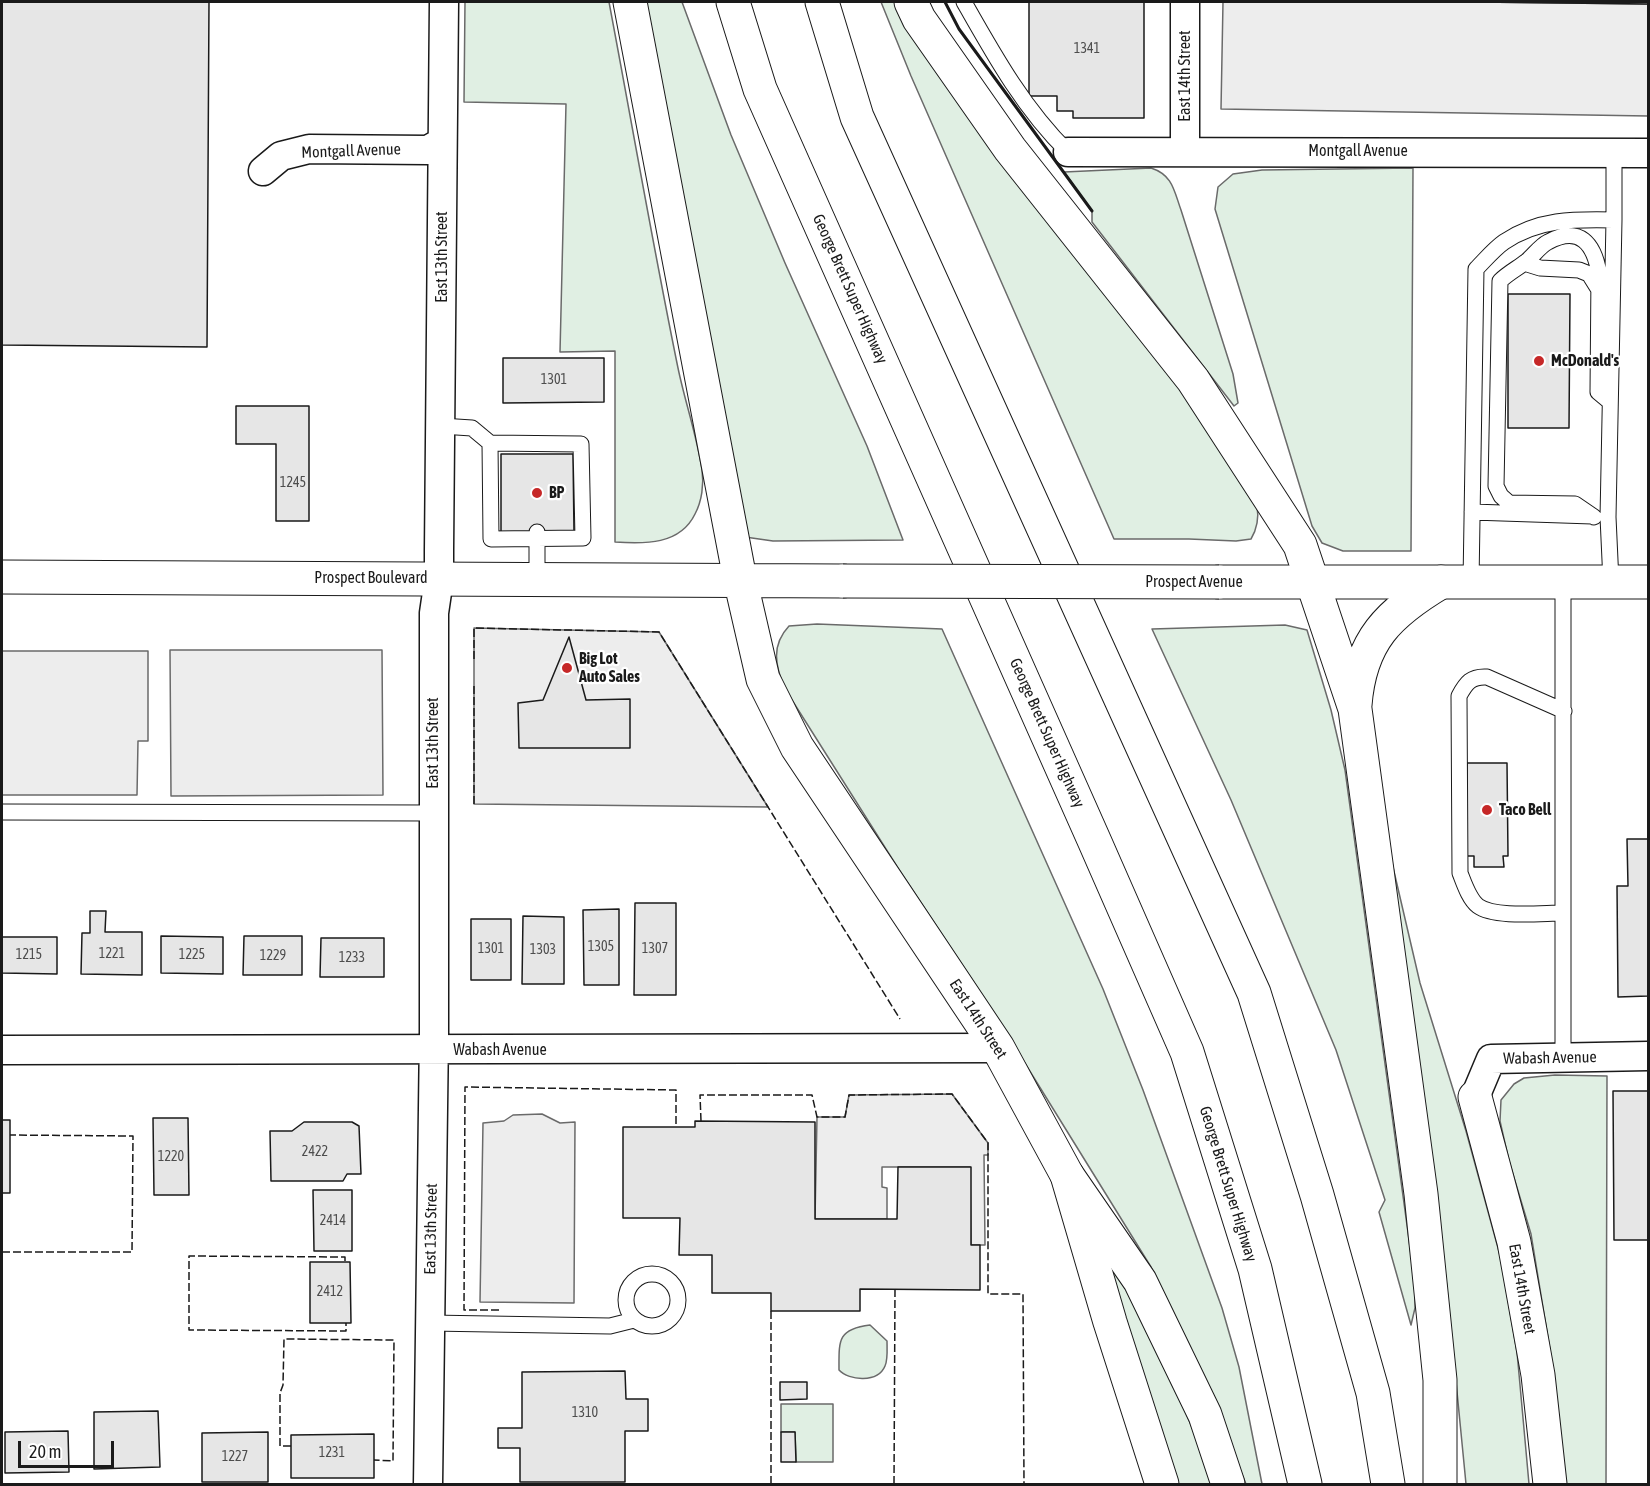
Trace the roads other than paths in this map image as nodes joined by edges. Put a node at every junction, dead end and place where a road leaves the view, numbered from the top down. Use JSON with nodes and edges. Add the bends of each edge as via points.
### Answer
{"nodes":[{"id":1,"x":444,"y":2,"type":"edge"},
{"id":2,"x":630,"y":2,"type":"edge"},
{"id":3,"x":733,"y":2,"type":"edge"},
{"id":4,"x":822,"y":2,"type":"edge"},
{"id":5,"x":911,"y":2,"type":"edge"},
{"id":6,"x":964,"y":2,"type":"edge"},
{"id":7,"x":1185,"y":2,"type":"edge"},
{"id":8,"x":442,"y":142,"type":"junction"},
{"id":9,"x":1185,"y":151,"type":"junction"},
{"id":10,"x":1068,"y":152,"type":"joint"},
{"id":11,"x":1614,"y":153,"type":"junction"},
{"id":12,"x":1648,"y":153,"type":"edge"},
{"id":13,"x":263,"y":171,"type":"dead end"},
{"id":14,"x":1614,"y":220,"type":"junction"},
{"id":15,"x":1524,"y":263,"type":"junction"},
{"id":16,"x":1599,"y":290,"type":"junction"},
{"id":17,"x":1610,"y":402,"type":"junction"},
{"id":18,"x":441,"y":426,"type":"junction"},
{"id":19,"x":490,"y":443,"type":"junction"},
{"id":20,"x":1472,"y":512,"type":"junction"},
{"id":21,"x":1601,"y":517,"type":"junction"},
{"id":22,"x":537,"y":535,"type":"junction"},
{"id":23,"x":2,"y":578,"type":"edge"},
{"id":24,"x":439,"y":579,"type":"junction"},
{"id":25,"x":740,"y":579,"type":"junction"},
{"id":26,"x":537,"y":580,"type":"junction"},
{"id":27,"x":1312,"y":581,"type":"junction"},
{"id":28,"x":1456,"y":582,"type":"junction"},
{"id":29,"x":1563,"y":582,"type":"junction"},
{"id":30,"x":1611,"y":582,"type":"junction"},
{"id":31,"x":1648,"y":582,"type":"edge"},
{"id":32,"x":1355,"y":709,"type":"junction"},
{"id":33,"x":1564,"y":711,"type":"junction"},
{"id":34,"x":2,"y":812,"type":"edge"},
{"id":35,"x":433,"y":813,"type":"junction"},
{"id":36,"x":1562,"y":913,"type":"junction"},
{"id":37,"x":998,"y":1048,"type":"junction"},
{"id":38,"x":2,"y":1050,"type":"edge"},
{"id":39,"x":433,"y":1050,"type":"junction"},
{"id":40,"x":1648,"y":1056,"type":"edge"},
{"id":41,"x":1563,"y":1058,"type":"junction"},
{"id":42,"x":1475,"y":1097,"type":"joint"},
{"id":43,"x":1067,"y":1175,"type":"junction"},
{"id":44,"x":634,"y":1320,"type":"dead end"},
{"id":45,"x":430,"y":1323,"type":"junction"},
{"id":46,"x":428,"y":1485,"type":"edge"},
{"id":47,"x":1162,"y":1485,"type":"edge"},
{"id":48,"x":1228,"y":1485,"type":"edge"},
{"id":49,"x":1305,"y":1485,"type":"edge"},
{"id":50,"x":1388,"y":1485,"type":"edge"},
{"id":51,"x":1440,"y":1485,"type":"edge"},
{"id":52,"x":1550,"y":1485,"type":"edge"}],
"edges":[{"from":1,"to":8,"type":"street","name":"East 13th Street"},
{"from":2,"to":25,"type":"main road","name":"East 14th Street"},
{"from":3,"to":49,"type":"main road","name":"George Brett Super Highway","via":[[760,89],[1187,1052],[1255,1269]]},
{"from":4,"to":50,"type":"main road","via":[[857,117],[1254,993],[1373,1393]]},
{"from":5,"to":27,"type":"main road","via":[[1010,149],[1193,380],[1300,545]]},
{"from":6,"to":10,"type":"lane","via":[[997,62],[1047,131]]},
{"from":7,"to":9,"type":"street","name":"East 14th Street"},
{"from":8,"to":13,"type":"street","name":"Montgall Avenue","via":[[428,150],[309,149],[281,156]]},
{"from":8,"to":18,"type":"street","name":"East 13th Street"},
{"from":9,"to":10,"type":"street","name":"Montgall Avenue"},
{"from":9,"to":11,"type":"street","name":"Montgall Avenue"},
{"from":11,"to":12,"type":"street","name":"Montgall Avenue"},
{"from":11,"to":14,"type":"lane"},
{"from":14,"to":17,"type":"lane"},
{"from":14,"to":20,"type":"lane","via":[[1576,219],[1534,226],[1503,243],[1476,269]]},
{"from":15,"to":16,"type":"lane","via":[[1580,270],[1589,274]]},
{"from":15,"to":16,"type":"lane","via":[[1546,242],[1565,235],[1581,238],[1593,247],[1597,258]]},
{"from":15,"to":21,"type":"lane","via":[[1500,281],[1496,486],[1509,503],[1575,504]]},
{"from":16,"to":17,"type":"lane","via":[[1598,392]]},
{"from":17,"to":21,"type":"lane"},
{"from":18,"to":19,"type":"lane","via":[[472,428]]},
{"from":18,"to":24,"type":"street","name":"East 13th Street"},
{"from":19,"to":22,"type":"lane","via":[[491,539]]},
{"from":19,"to":22,"type":"lane","via":[[537,448],[581,444],[583,538]]},
{"from":20,"to":21,"type":"lane"},
{"from":20,"to":28,"type":"lane"},
{"from":21,"to":30,"type":"lane"},
{"from":22,"to":26,"type":"lane"},
{"from":23,"to":24,"type":"main road","name":"Prospect Boulevard"},
{"from":24,"to":26,"type":"main road","name":"Prospect Boulevard"},
{"from":24,"to":35,"type":"street","name":"East 13th Street","via":[[434,613]]},
{"from":25,"to":26,"type":"main road","name":"Prospect Boulevard"},
{"from":25,"to":27,"type":"main road","name":"Prospect Avenue","bridge":true},
{"from":25,"to":37,"type":"main road","name":"East 14th Street","via":[[763,679],[797,747]]},
{"from":27,"to":28,"type":"main road","name":"Prospect Avenue"},
{"from":27,"to":32,"type":"main road"},
{"from":28,"to":29,"type":"main road","name":"Prospect Avenue"},
{"from":28,"to":32,"type":"main road","via":[[1410,600],[1389,620],[1362,663]]},
{"from":29,"to":30,"type":"main road","name":"Prospect Avenue"},
{"from":29,"to":33,"type":"lane"},
{"from":30,"to":31,"type":"main road","name":"Prospect Avenue"},
{"from":32,"to":51,"type":"main road","via":[[1421,1194],[1440,1380]]},
{"from":33,"to":36,"type":"lane"},
{"from":33,"to":36,"type":"lane","via":[[1487,677],[1478,676],[1466,682],[1459,696],[1460,873],[1466,888],[1477,905],[1490,912]]},
{"from":34,"to":35,"type":"lane"},
{"from":35,"to":39,"type":"street","name":"East 13th Street"},
{"from":36,"to":41,"type":"lane"},
{"from":37,"to":39,"type":"street","name":"Wabash Avenue"},
{"from":37,"to":43,"type":"main road","name":"East 14th Street"},
{"from":38,"to":39,"type":"street","name":"Wabash Avenue"},
{"from":39,"to":45,"type":"street","name":"East 13th Street"},
{"from":40,"to":41,"type":"street","name":"Wabash Avenue"},
{"from":41,"to":42,"type":"street","name":"Wabash Avenue","via":[[1491,1059]]},
{"from":42,"to":52,"type":"main road","name":"East 14th Street","via":[[1514,1242],[1538,1375]]},
{"from":43,"to":47,"type":"main road","name":"East 14th Street"},
{"from":43,"to":48,"type":"main road","via":[[1140,1281],[1205,1415]]},
{"from":44,"to":45,"type":"lane","via":[[610,1326]]},
{"from":45,"to":46,"type":"street","name":"East 13th Street"}]}
